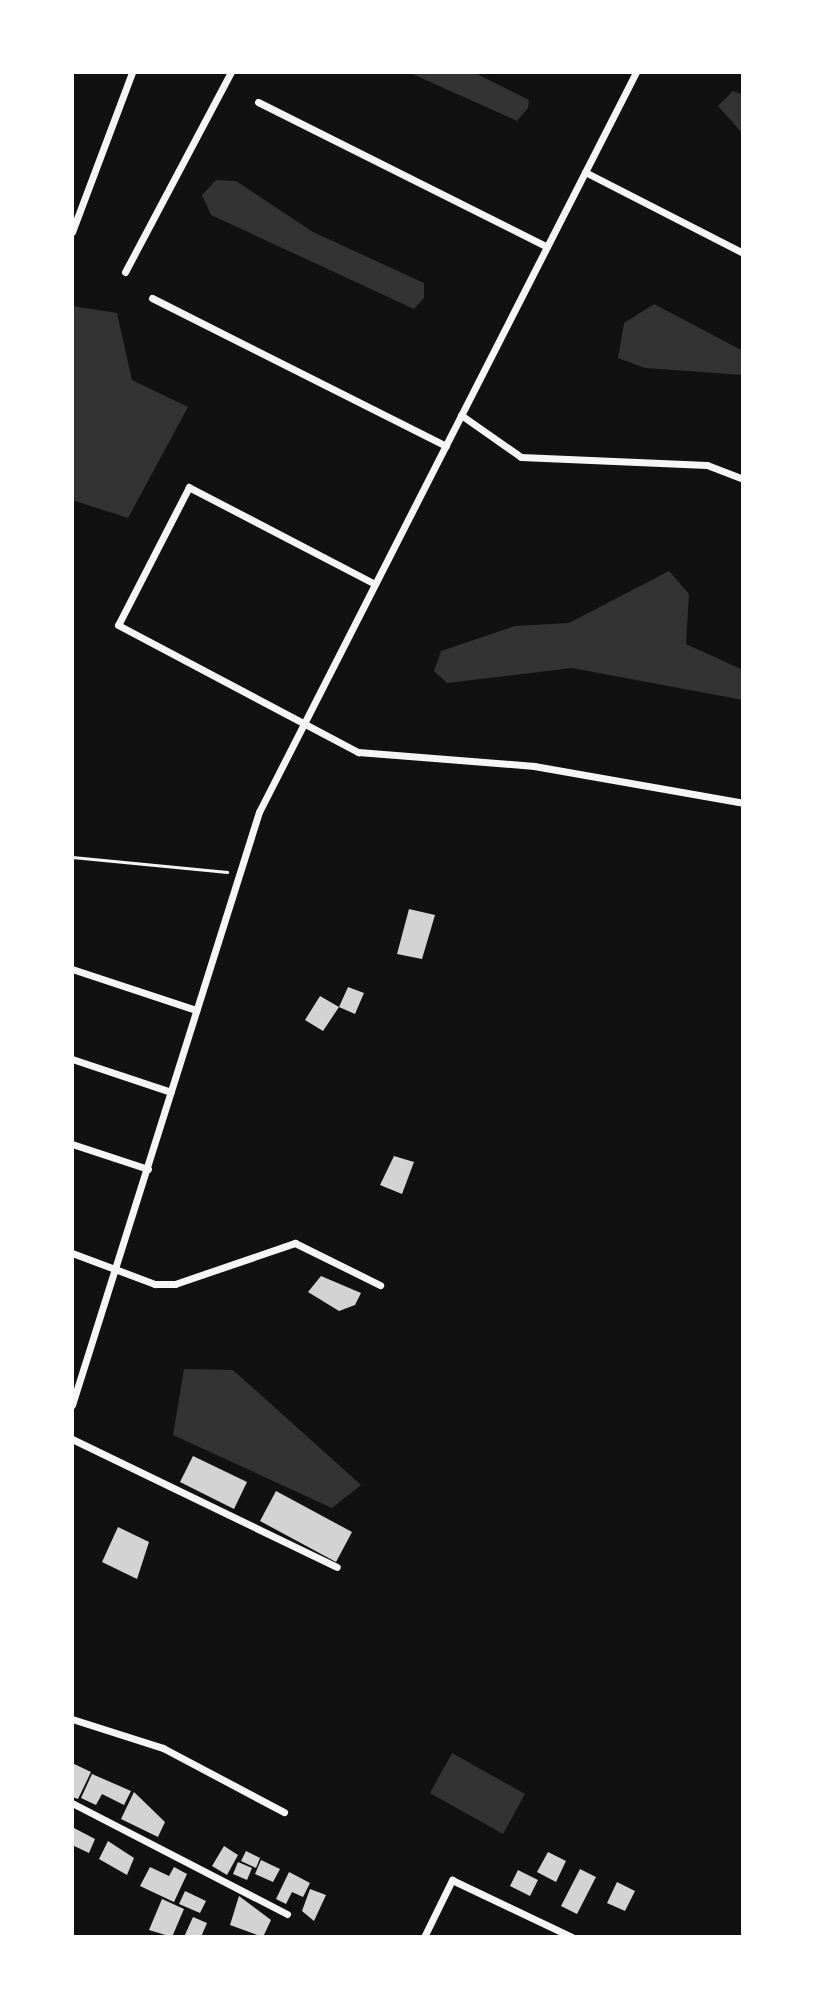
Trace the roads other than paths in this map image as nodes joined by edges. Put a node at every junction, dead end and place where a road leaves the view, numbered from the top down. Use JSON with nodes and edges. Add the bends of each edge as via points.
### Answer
{"nodes":[{"id":1,"x":132,"y":72,"type":"edge"},
{"id":2,"x":231,"y":72,"type":"edge"},
{"id":3,"x":636,"y":72,"type":"edge"},
{"id":4,"x":258,"y":102,"type":"dead end"},
{"id":5,"x":585,"y":172,"type":"junction"},
{"id":6,"x":72,"y":232,"type":"edge"},
{"id":7,"x":547,"y":247,"type":"junction"},
{"id":8,"x":743,"y":253,"type":"edge"},
{"id":9,"x":125,"y":272,"type":"dead end"},
{"id":10,"x":152,"y":298,"type":"dead end"},
{"id":11,"x":461,"y":415,"type":"junction"},
{"id":12,"x":446,"y":446,"type":"junction"},
{"id":13,"x":743,"y":479,"type":"edge"},
{"id":14,"x":375,"y":584,"type":"junction"},
{"id":15,"x":304,"y":724,"type":"junction"},
{"id":16,"x":743,"y":803,"type":"edge"},
{"id":17,"x":72,"y":969,"type":"edge"},
{"id":18,"x":196,"y":1010,"type":"junction"},
{"id":19,"x":72,"y":1059,"type":"edge"},
{"id":20,"x":171,"y":1092,"type":"junction"},
{"id":21,"x":72,"y":1144,"type":"edge"},
{"id":22,"x":148,"y":1169,"type":"junction"},
{"id":23,"x":72,"y":1253,"type":"edge"},
{"id":24,"x":116,"y":1267,"type":"junction"},
{"id":25,"x":380,"y":1285,"type":"dead end"},
{"id":26,"x":72,"y":1405,"type":"edge"},
{"id":27,"x":72,"y":1439,"type":"edge"},
{"id":28,"x":337,"y":1567,"type":"dead end"},
{"id":29,"x":72,"y":1719,"type":"edge"},
{"id":30,"x":72,"y":1803,"type":"edge"},
{"id":31,"x":284,"y":1812,"type":"dead end"},
{"id":32,"x":287,"y":1914,"type":"dead end"},
{"id":33,"x":425,"y":1934,"type":"edge"},
{"id":34,"x":437,"y":1937,"type":"edge"},
{"id":35,"x":572,"y":1937,"type":"edge"}],
"edges":[{"from":1,"to":6,"type":"street"},
{"from":2,"to":9,"type":"street"},
{"from":3,"to":5,"type":"street"},
{"from":4,"to":7,"type":"street"},
{"from":5,"to":7,"type":"street"},
{"from":5,"to":8,"type":"street"},
{"from":7,"to":11,"type":"street"},
{"from":10,"to":12,"type":"street"},
{"from":11,"to":12,"type":"street"},
{"from":11,"to":13,"type":"street","via":[[521,457],[707,465]]},
{"from":12,"to":14,"type":"street"},
{"from":14,"to":15,"type":"street"},
{"from":14,"to":15,"type":"street","via":[[189,487],[164,527],[118,618],[120,629]]},
{"from":15,"to":16,"type":"street","via":[[358,752],[534,766]]},
{"from":15,"to":18,"type":"street","via":[[259,812]]},
{"from":17,"to":18,"type":"street"},
{"from":18,"to":20,"type":"street"},
{"from":19,"to":20,"type":"street"},
{"from":20,"to":22,"type":"street"},
{"from":21,"to":22,"type":"street"},
{"from":22,"to":24,"type":"street"},
{"from":23,"to":24,"type":"street"},
{"from":24,"to":25,"type":"street","via":[[155,1284],[175,1284],[295,1243]]},
{"from":24,"to":26,"type":"street"},
{"from":27,"to":28,"type":"street"},
{"from":29,"to":31,"type":"street","via":[[163,1748]]},
{"from":30,"to":32,"type":"street"},
{"from":33,"to":34,"type":"street"},
{"from":33,"to":35,"type":"street","via":[[452,1880]]}]}
